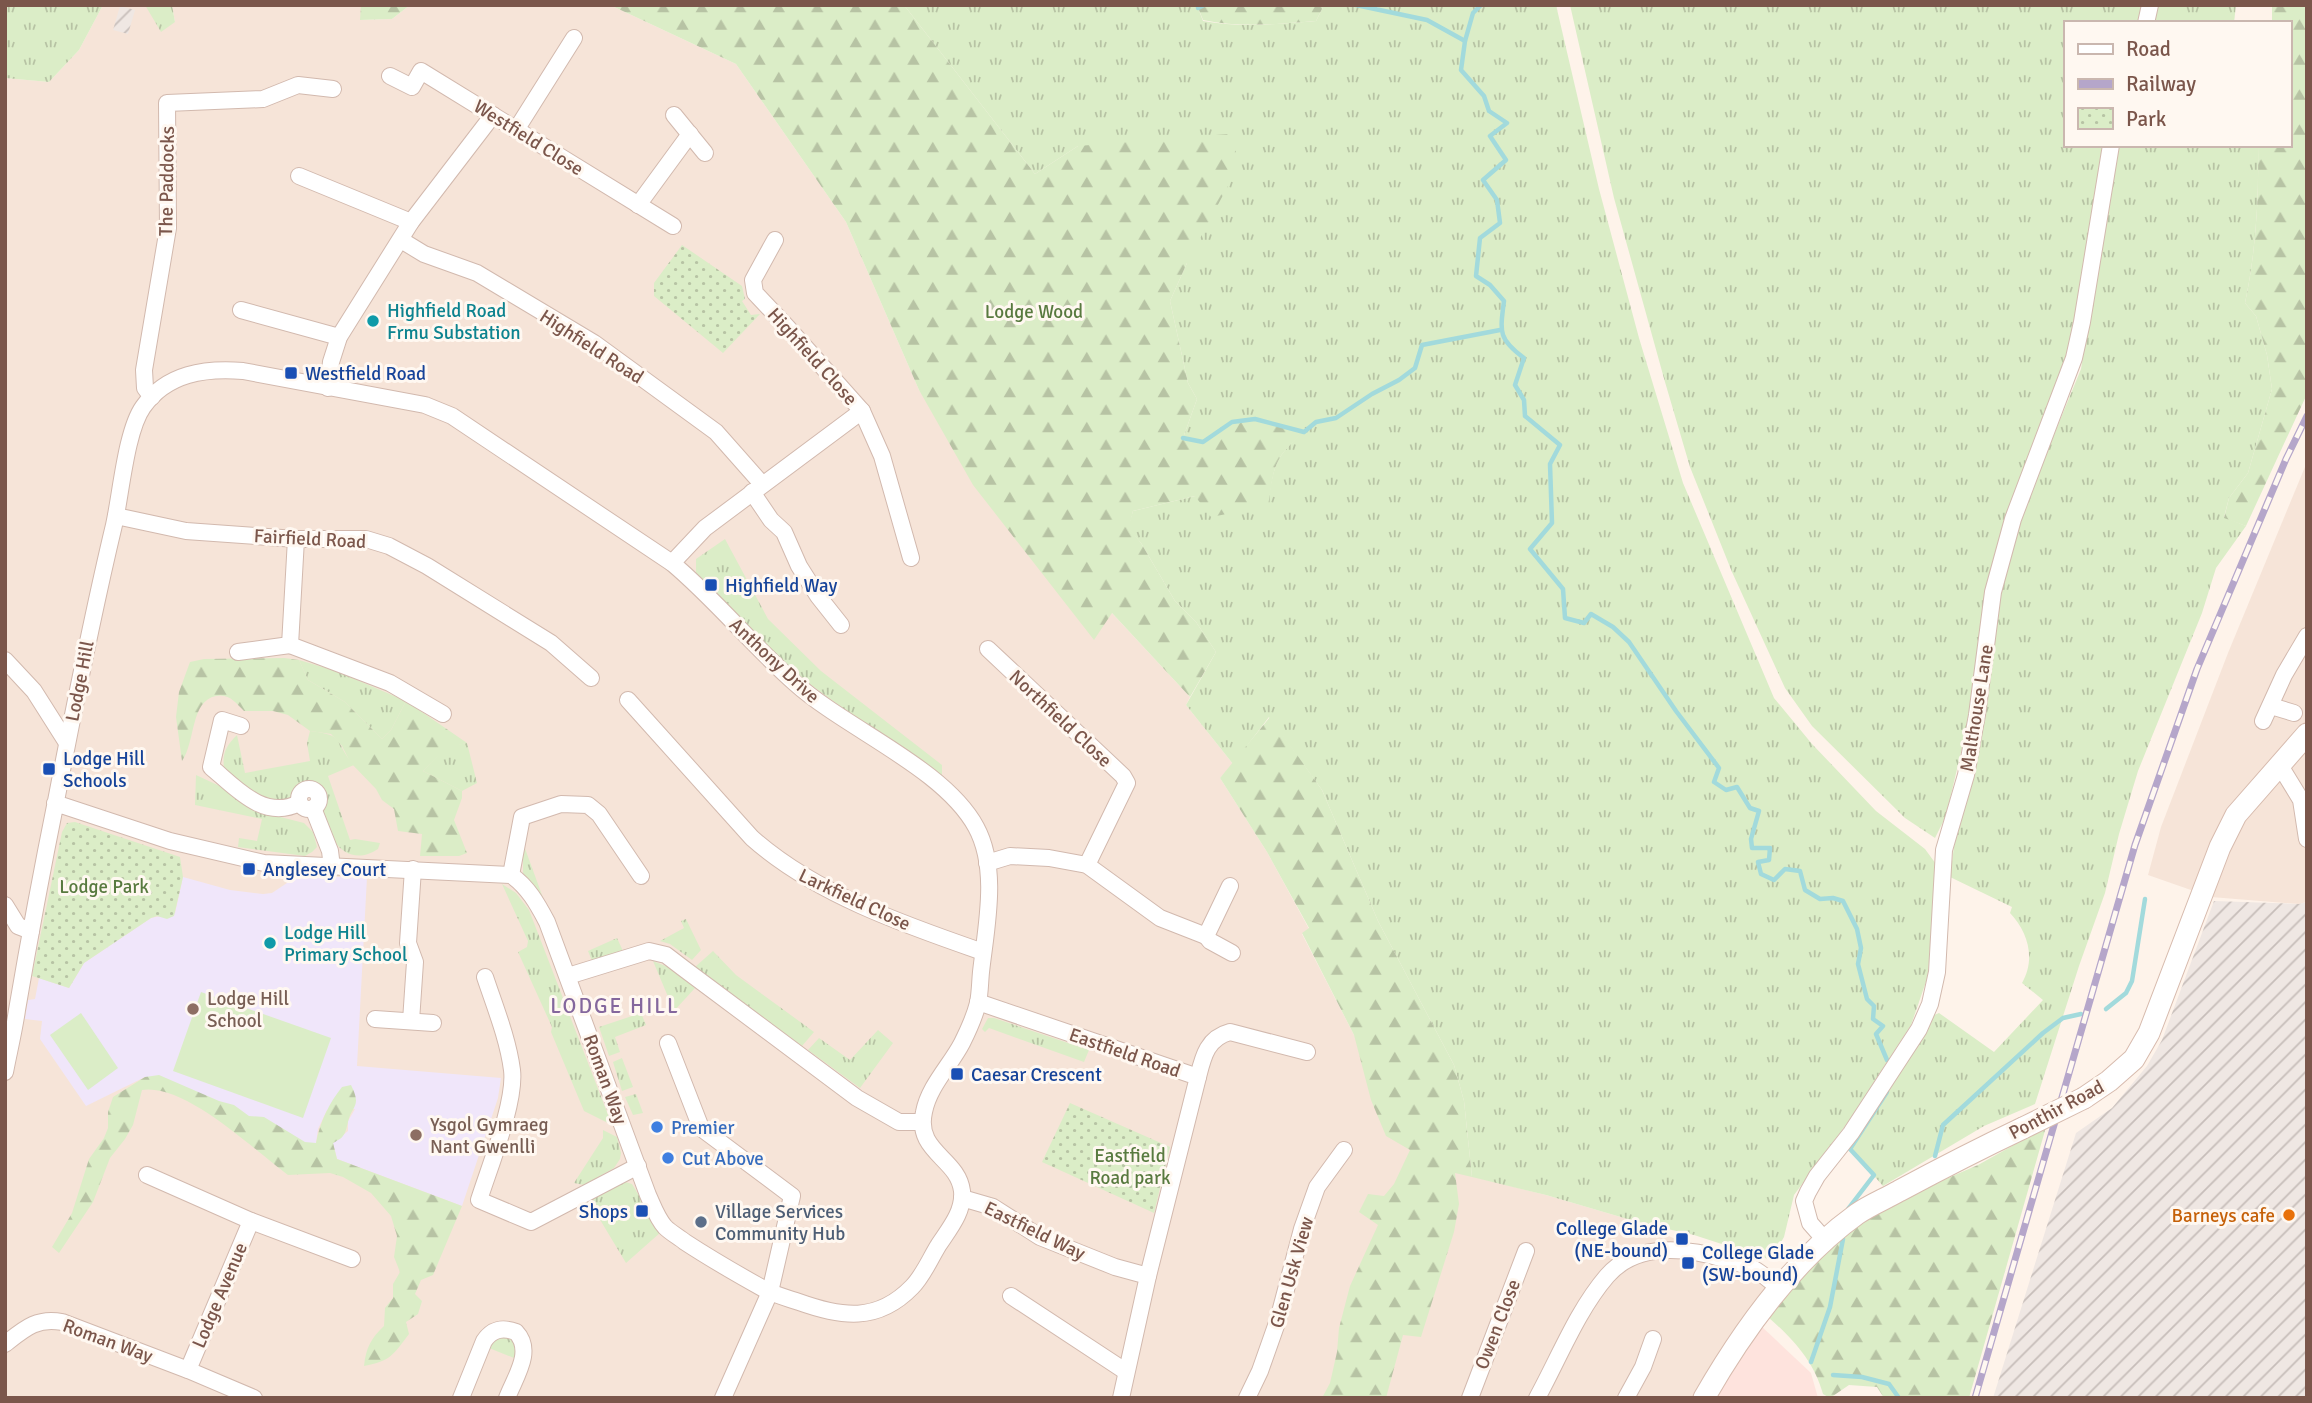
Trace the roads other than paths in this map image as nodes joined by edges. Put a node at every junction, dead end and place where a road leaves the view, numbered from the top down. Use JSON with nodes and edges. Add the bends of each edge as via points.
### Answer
{"nodes":[{"id":1,"x":574,"y":38,"type":"dead end"},
{"id":2,"x":390,"y":76,"type":"dead end"},
{"id":3,"x":333,"y":89,"type":"dead end"},
{"id":4,"x":493,"y":115,"type":"junction"},
{"id":5,"x":674,"y":115,"type":"dead end"},
{"id":6,"x":516,"y":130,"type":"junction"},
{"id":7,"x":690,"y":134,"type":"junction"},
{"id":8,"x":2112,"y":147,"type":"edge"},
{"id":9,"x":705,"y":153,"type":"dead end"},
{"id":10,"x":299,"y":176,"type":"dead end"},
{"id":11,"x":638,"y":205,"type":"junction"},
{"id":12,"x":411,"y":222,"type":"junction"},
{"id":13,"x":673,"y":226,"type":"dead end"},
{"id":14,"x":401,"y":240,"type":"junction"},
{"id":15,"x":775,"y":240,"type":"dead end"},
{"id":16,"x":241,"y":310,"type":"dead end"},
{"id":17,"x":338,"y":337,"type":"junction"},
{"id":18,"x":328,"y":388,"type":"junction"},
{"id":19,"x":152,"y":397,"type":"junction"},
{"id":20,"x":862,"y":411,"type":"junction"},
{"id":21,"x":138,"y":416,"type":"joint"},
{"id":22,"x":757,"y":488,"type":"junction"},
{"id":23,"x":116,"y":516,"type":"junction"},
{"id":24,"x":296,"y":539,"type":"junction"},
{"id":25,"x":911,"y":558,"type":"dead end"},
{"id":26,"x":672,"y":564,"type":"junction"},
{"id":27,"x":841,"y":625,"type":"dead end"},
{"id":28,"x":2307,"y":636,"type":"edge"},
{"id":29,"x":290,"y":645,"type":"junction"},
{"id":30,"x":988,"y":649,"type":"dead end"},
{"id":31,"x":238,"y":652,"type":"dead end"},
{"id":32,"x":5,"y":660,"type":"edge"},
{"id":33,"x":591,"y":678,"type":"dead end"},
{"id":34,"x":628,"y":699,"type":"dead end"},
{"id":35,"x":2271,"y":706,"type":"junction"},
{"id":36,"x":2294,"y":713,"type":"dead end"},
{"id":37,"x":443,"y":714,"type":"dead end"},
{"id":38,"x":2263,"y":721,"type":"dead end"},
{"id":39,"x":241,"y":726,"type":"dead end"},
{"id":40,"x":2307,"y":734,"type":"edge"},
{"id":41,"x":67,"y":743,"type":"junction"},
{"id":42,"x":2279,"y":764,"type":"junction"},
{"id":43,"x":55,"y":803,"type":"junction"},
{"id":44,"x":2307,"y":839,"type":"edge"},
{"id":45,"x":987,"y":863,"type":"junction"},
{"id":46,"x":1087,"y":865,"type":"junction"},
{"id":47,"x":332,"y":867,"type":"junction"},
{"id":48,"x":414,"y":869,"type":"junction"},
{"id":49,"x":511,"y":875,"type":"junction"},
{"id":50,"x":640,"y":876,"type":"dead end"},
{"id":51,"x":1230,"y":886,"type":"dead end"},
{"id":52,"x":5,"y":905,"type":"edge"},
{"id":53,"x":31,"y":931,"type":"junction"},
{"id":54,"x":1206,"y":936,"type":"junction"},
{"id":55,"x":983,"y":952,"type":"junction"},
{"id":56,"x":1232,"y":953,"type":"dead end"},
{"id":57,"x":568,"y":976,"type":"junction"},
{"id":58,"x":485,"y":977,"type":"dead end"},
{"id":59,"x":978,"y":1002,"type":"junction"},
{"id":60,"x":375,"y":1019,"type":"dead end"},
{"id":61,"x":411,"y":1021,"type":"junction"},
{"id":62,"x":433,"y":1023,"type":"dead end"},
{"id":63,"x":668,"y":1044,"type":"dead end"},
{"id":64,"x":1307,"y":1052,"type":"dead end"},
{"id":65,"x":6,"y":1060,"type":"edge"},
{"id":66,"x":1198,"y":1077,"type":"junction"},
{"id":67,"x":922,"y":1122,"type":"junction"},
{"id":68,"x":1344,"y":1150,"type":"dead end"},
{"id":69,"x":638,"y":1166,"type":"junction"},
{"id":70,"x":147,"y":1175,"type":"dead end"},
{"id":71,"x":962,"y":1198,"type":"junction"},
{"id":72,"x":251,"y":1221,"type":"junction"},
{"id":73,"x":1825,"y":1240,"type":"junction"},
{"id":74,"x":1525,"y":1251,"type":"dead end"},
{"id":75,"x":352,"y":1259,"type":"dead end"},
{"id":76,"x":1148,"y":1276,"type":"junction"},
{"id":77,"x":1780,"y":1288,"type":"junction"},
{"id":78,"x":770,"y":1292,"type":"junction"},
{"id":79,"x":1011,"y":1296,"type":"dead end"},
{"id":80,"x":1653,"y":1339,"type":"dead end"},
{"id":81,"x":5,"y":1344,"type":"edge"},
{"id":82,"x":188,"y":1370,"type":"junction"},
{"id":83,"x":1125,"y":1371,"type":"junction"},
{"id":84,"x":254,"y":1398,"type":"edge"},
{"id":85,"x":461,"y":1398,"type":"edge"},
{"id":86,"x":507,"y":1398,"type":"edge"},
{"id":87,"x":723,"y":1398,"type":"edge"},
{"id":88,"x":1121,"y":1398,"type":"edge"},
{"id":89,"x":1247,"y":1398,"type":"edge"},
{"id":90,"x":1470,"y":1398,"type":"edge"},
{"id":91,"x":1537,"y":1398,"type":"edge"},
{"id":92,"x":1626,"y":1398,"type":"edge"},
{"id":93,"x":1704,"y":1398,"type":"edge"}],
"edges":[{"from":1,"to":6,"type":"street"},
{"from":2,"to":4,"type":"street","name":"Westfield Close","via":[[412,87],[421,71]]},
{"from":3,"to":19,"type":"street","name":"The Paddocks","via":[[298,85],[263,99],[167,103],[168,228],[144,370],[145,388]]},
{"from":4,"to":6,"type":"street","name":"Westfield Close"},
{"from":4,"to":12,"type":"street"},
{"from":5,"to":7,"type":"street"},
{"from":6,"to":11,"type":"street","name":"Westfield Close"},
{"from":7,"to":9,"type":"street"},
{"from":7,"to":11,"type":"street"},
{"from":8,"to":73,"type":"street","name":"Malthouse Lane","via":[[2074,358],[2013,519],[1993,592],[1966,775],[1944,850],[1937,972],[1930,1004],[1919,1029],[1808,1192],[1804,1201],[1810,1223]]},
{"from":10,"to":12,"type":"street"},
{"from":11,"to":13,"type":"street","name":"Westfield Close"},
{"from":12,"to":14,"type":"street"},
{"from":14,"to":17,"type":"street"},
{"from":14,"to":22,"type":"street","name":"Highfield Road","via":[[424,254],[477,273],[594,343],[716,432]]},
{"from":15,"to":20,"type":"street","name":"Highfield Close","via":[[753,280],[755,293]]},
{"from":16,"to":17,"type":"street"},
{"from":17,"to":18,"type":"street"},
{"from":18,"to":19,"type":"street","name":"Anthony Drive","via":[[217,369],[183,376]]},
{"from":18,"to":26,"type":"street","name":"Anthony Drive","via":[[425,405],[452,416]]},
{"from":19,"to":21,"type":"street","name":"Anthony Drive"},
{"from":20,"to":22,"type":"street"},
{"from":20,"to":25,"type":"street","name":"Highfield Close","via":[[882,456]]},
{"from":21,"to":23,"type":"street","name":"Lodge Hill"},
{"from":22,"to":26,"type":"street","via":[[705,528]]},
{"from":22,"to":27,"type":"street","name":"Highfield Road","via":[[799,566]]},
{"from":23,"to":24,"type":"street","name":"Fairfield Road","via":[[186,531]]},
{"from":23,"to":41,"type":"street","name":"Lodge Hill"},
{"from":24,"to":29,"type":"street"},
{"from":24,"to":33,"type":"street","name":"Fairfield Road","via":[[366,539],[400,551],[551,643]]},
{"from":26,"to":45,"type":"street","name":"Anthony Drive","via":[[795,684],[957,800],[977,829]]},
{"from":28,"to":35,"type":"street"},
{"from":29,"to":31,"type":"street"},
{"from":29,"to":37,"type":"street","via":[[390,683]]},
{"from":30,"to":46,"type":"street","name":"Northfield Close","via":[[1127,782]]},
{"from":32,"to":41,"type":"street","via":[[34,691]]},
{"from":34,"to":55,"type":"street","name":"Larkfield Close","via":[[772,856],[825,888]]},
{"from":35,"to":36,"type":"street"},
{"from":35,"to":38,"type":"street"},
{"from":39,"to":47,"type":"street","via":[[222,720],[211,767],[258,806],[306,805],[330,851]]},
{"from":40,"to":42,"type":"main road","name":"Ponthir Road"},
{"from":41,"to":43,"type":"street","name":"Lodge Hill"},
{"from":42,"to":44,"type":"street","via":[[2301,800]]},
{"from":42,"to":73,"type":"main road","name":"Ponthir Road","bridge":true,"via":[[2236,815],[2220,847],[2149,1033],[2134,1059],[2084,1098],[1858,1213]]},
{"from":43,"to":47,"type":"street","via":[[213,852],[264,863]]},
{"from":43,"to":53,"type":"street","name":"Lodge Hill"},
{"from":45,"to":46,"type":"street","via":[[1010,856]]},
{"from":45,"to":55,"type":"street","name":"Anthony Drive"},
{"from":46,"to":54,"type":"street","via":[[1160,918]]},
{"from":47,"to":48,"type":"street"},
{"from":48,"to":49,"type":"street"},
{"from":48,"to":61,"type":"street","via":[[408,943],[415,962]]},
{"from":49,"to":50,"type":"street","via":[[522,817],[573,803],[588,805],[599,814]]},
{"from":49,"to":57,"type":"street","name":"Roman Way","via":[[536,902]]},
{"from":51,"to":54,"type":"street"},
{"from":52,"to":53,"type":"street","via":[[18,926]]},
{"from":53,"to":65,"type":"street","name":"Lodge Hill"},
{"from":54,"to":56,"type":"street"},
{"from":55,"to":59,"type":"street","name":"Anthony Drive"},
{"from":57,"to":67,"type":"street","via":[[644,952],[660,952],[857,1098],[899,1122]]},
{"from":57,"to":69,"type":"street","name":"Roman Way"},
{"from":58,"to":69,"type":"street","via":[[513,1072],[511,1098],[479,1200],[531,1222]]},
{"from":59,"to":66,"type":"street","name":"Eastfield Road"},
{"from":59,"to":67,"type":"street","name":"Anthony Drive","via":[[963,1041],[932,1091]]},
{"from":60,"to":61,"type":"street"},
{"from":61,"to":62,"type":"street"},
{"from":63,"to":78,"type":"street","via":[[701,1128],[792,1196]]},
{"from":64,"to":66,"type":"street","via":[[1230,1032],[1210,1043]]},
{"from":66,"to":76,"type":"street","name":"Eastfield Road"},
{"from":67,"to":71,"type":"street","via":[[926,1141],[958,1179]]},
{"from":68,"to":89,"type":"street","name":"Glen Usk View","via":[[1317,1187],[1278,1320]]},
{"from":69,"to":78,"type":"street","name":"Roman Way","via":[[654,1210],[666,1227],[708,1258]]},
{"from":70,"to":72,"type":"street","name":"Lodge Avenue"},
{"from":71,"to":76,"type":"street","name":"Eastfield Way","via":[[993,1206],[1040,1237]]},
{"from":71,"to":78,"type":"street","via":[[956,1217],[915,1284],[884,1307],[863,1314],[840,1314]]},
{"from":72,"to":75,"type":"street","name":"Lodge Avenue"},
{"from":72,"to":82,"type":"street","name":"Lodge Avenue"},
{"from":73,"to":77,"type":"main road","name":"Ponthir Road"},
{"from":74,"to":90,"type":"street","name":"Owen Close"},
{"from":76,"to":83,"type":"street","name":"Eastfield Road"},
{"from":77,"to":91,"type":"street","via":[[1753,1268],[1687,1250],[1656,1252],[1626,1262],[1608,1275],[1584,1310]]},
{"from":77,"to":93,"type":"main road","name":"Ponthir Road","via":[[1745,1331]]},
{"from":78,"to":87,"type":"street"},
{"from":79,"to":83,"type":"street"},
{"from":80,"to":92,"type":"street"},
{"from":81,"to":82,"type":"street","name":"Roman Way","via":[[28,1325],[51,1320]]},
{"from":82,"to":84,"type":"street","name":"Roman Way"},
{"from":83,"to":88,"type":"street","name":"Eastfield Road"},
{"from":85,"to":86,"type":"street","via":[[484,1340],[501,1329],[516,1332],[524,1345],[524,1357]]}]}
